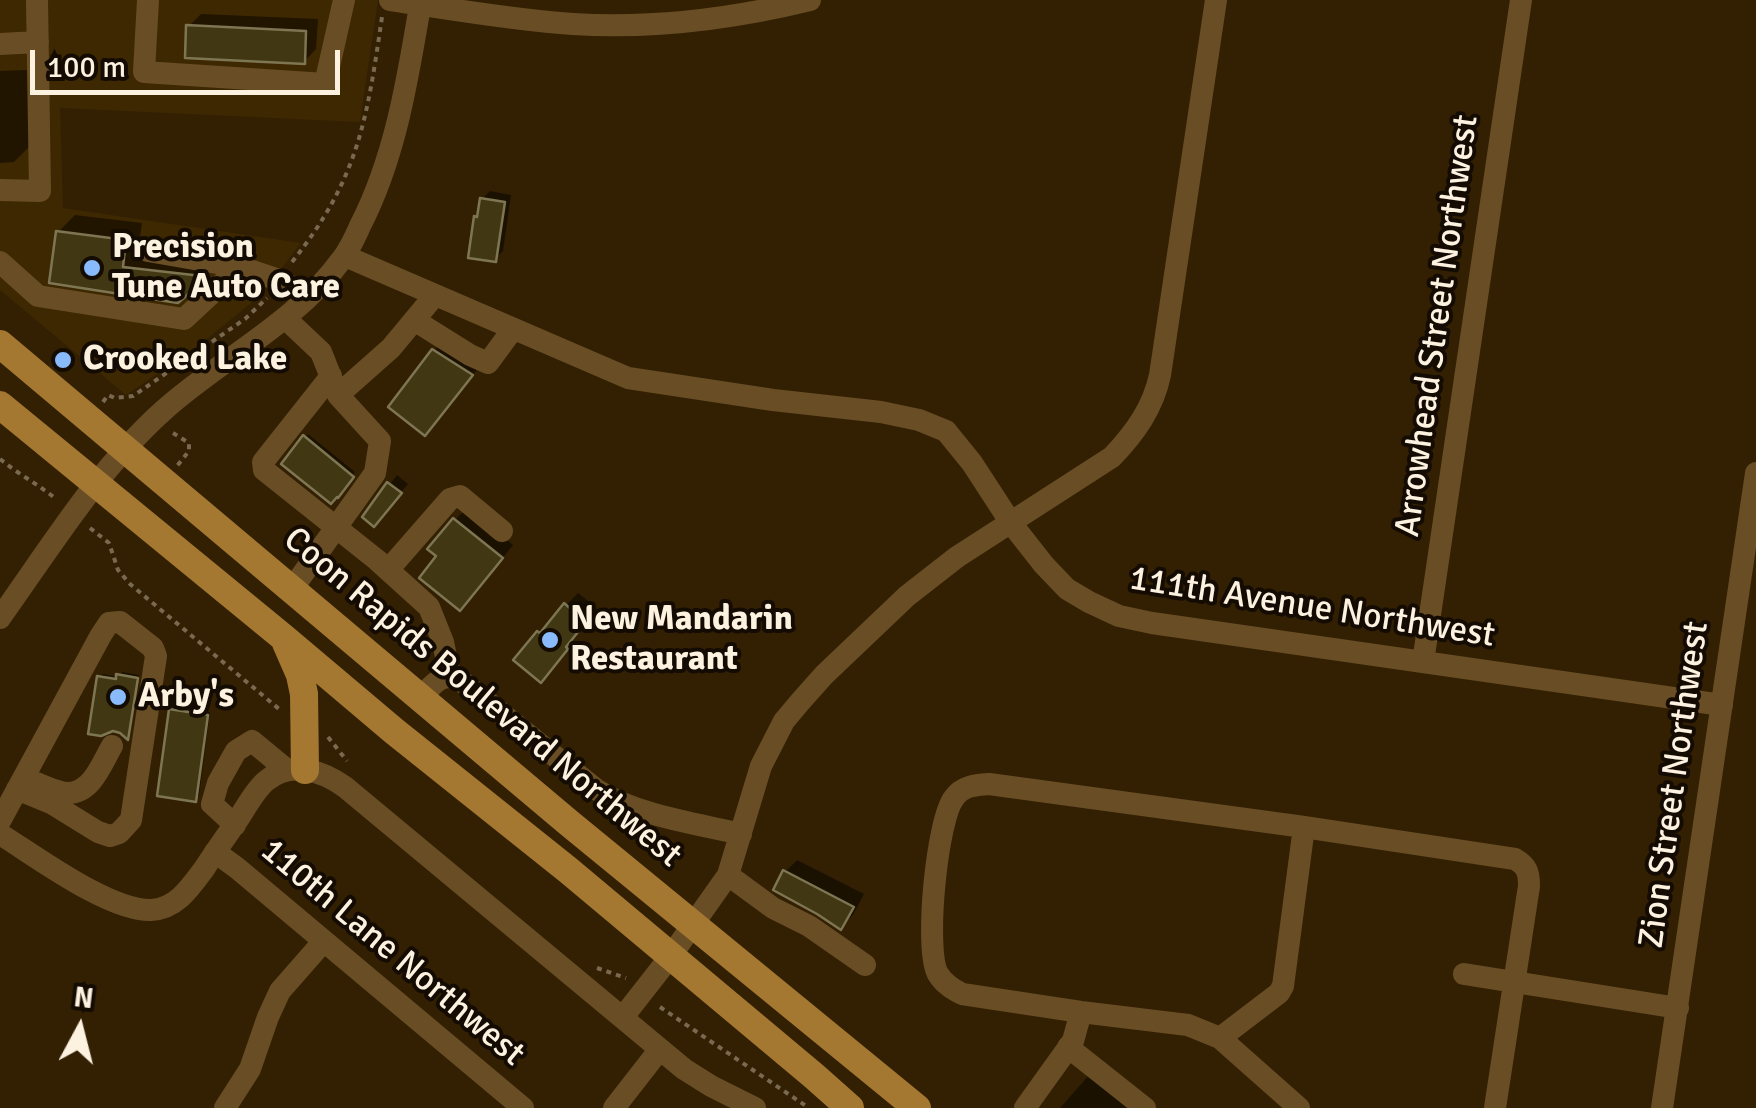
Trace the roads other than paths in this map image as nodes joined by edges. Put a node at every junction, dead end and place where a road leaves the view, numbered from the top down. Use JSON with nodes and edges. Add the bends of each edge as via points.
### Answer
{"nodes":[{"id":1,"x":37,"y":0,"type":"edge"},
{"id":2,"x":148,"y":0,"type":"edge"},
{"id":3,"x":344,"y":0,"type":"edge"},
{"id":4,"x":810,"y":0,"type":"edge"},
{"id":5,"x":1216,"y":0,"type":"edge"},
{"id":6,"x":1522,"y":0,"type":"edge"},
{"id":7,"x":421,"y":2,"type":"edge"},
{"id":8,"x":386,"y":9,"type":"edge"},
{"id":9,"x":38,"y":42,"type":"junction"},
{"id":10,"x":0,"y":44,"type":"edge"},
{"id":11,"x":0,"y":190,"type":"edge"},
{"id":12,"x":148,"y":251,"type":"dead end"},
{"id":13,"x":344,"y":256,"type":"junction"},
{"id":14,"x":0,"y":262,"type":"edge"},
{"id":15,"x":240,"y":267,"type":"junction"},
{"id":16,"x":435,"y":295,"type":"junction"},
{"id":17,"x":309,"y":296,"type":"junction"},
{"id":18,"x":286,"y":319,"type":"junction"},
{"id":19,"x":414,"y":320,"type":"junction"},
{"id":20,"x":513,"y":329,"type":"junction"},
{"id":21,"x":0,"y":344,"type":"edge"},
{"id":22,"x":334,"y":386,"type":"junction"},
{"id":23,"x":0,"y":405,"type":"edge"},
{"id":24,"x":126,"y":450,"type":"junction"},
{"id":25,"x":1756,"y":472,"type":"edge"},
{"id":26,"x":96,"y":486,"type":"junction"},
{"id":27,"x":1011,"y":523,"type":"junction"},
{"id":28,"x":336,"y":528,"type":"junction"},
{"id":29,"x":502,"y":531,"type":"dead end"},
{"id":30,"x":388,"y":570,"type":"junction"},
{"id":31,"x":292,"y":589,"type":"junction"},
{"id":32,"x":0,"y":618,"type":"edge"},
{"id":33,"x":284,"y":638,"type":"junction"},
{"id":34,"x":1423,"y":662,"type":"junction"},
{"id":35,"x":450,"y":676,"type":"junction"},
{"id":36,"x":421,"y":697,"type":"junction"},
{"id":37,"x":1722,"y":705,"type":"junction"},
{"id":38,"x":112,"y":746,"type":"dead end"},
{"id":39,"x":296,"y":770,"type":"junction"},
{"id":40,"x":20,"y":784,"type":"junction"},
{"id":41,"x":0,"y":821,"type":"edge"},
{"id":42,"x":234,"y":824,"type":"junction"},
{"id":43,"x":1304,"y":827,"type":"junction"},
{"id":44,"x":0,"y":834,"type":"edge"},
{"id":45,"x":741,"y":834,"type":"junction"},
{"id":46,"x":215,"y":852,"type":"junction"},
{"id":47,"x":728,"y":875,"type":"junction"},
{"id":48,"x":694,"y":924,"type":"junction"},
{"id":49,"x":324,"y":942,"type":"junction"},
{"id":50,"x":670,"y":957,"type":"junction"},
{"id":51,"x":866,"y":965,"type":"dead end"},
{"id":52,"x":1464,"y":974,"type":"dead end"},
{"id":53,"x":1514,"y":982,"type":"junction"},
{"id":54,"x":1678,"y":1008,"type":"junction"},
{"id":55,"x":1081,"y":1012,"type":"junction"},
{"id":56,"x":623,"y":1017,"type":"junction"},
{"id":57,"x":1220,"y":1038,"type":"junction"},
{"id":58,"x":1068,"y":1048,"type":"junction"},
{"id":59,"x":660,"y":1049,"type":"junction"},
{"id":60,"x":619,"y":1106,"type":"edge"},
{"id":61,"x":226,"y":1108,"type":"edge"},
{"id":62,"x":523,"y":1108,"type":"edge"},
{"id":63,"x":754,"y":1108,"type":"edge"},
{"id":64,"x":850,"y":1108,"type":"edge"},
{"id":65,"x":917,"y":1108,"type":"edge"},
{"id":66,"x":1025,"y":1108,"type":"edge"},
{"id":67,"x":1145,"y":1108,"type":"edge"},
{"id":68,"x":1299,"y":1108,"type":"edge"},
{"id":69,"x":1495,"y":1108,"type":"edge"},
{"id":70,"x":1662,"y":1108,"type":"edge"}],
"edges":[{"from":1,"to":9,"type":"street"},
{"from":2,"to":3,"type":"street","via":[[144,72],[325,84]]},
{"from":4,"to":7,"type":"street","via":[[758,13],[633,25],[572,24]]},
{"from":5,"to":27,"type":"street","via":[[1156,395],[1112,457]]},
{"from":6,"to":34,"type":"street","name":"Arrowhead Street Northwest"},
{"from":7,"to":8,"type":"street"},
{"from":7,"to":13,"type":"street","via":[[392,145],[375,198]]},
{"from":9,"to":10,"type":"street"},
{"from":9,"to":11,"type":"street","via":[[40,191]]},
{"from":12,"to":15,"type":"street"},
{"from":13,"to":16,"type":"street","name":"111th Avenue Northwest"},
{"from":13,"to":17,"type":"street"},
{"from":14,"to":15,"type":"street","via":[[38,296],[184,318]]},
{"from":15,"to":17,"type":"street"},
{"from":16,"to":19,"type":"street"},
{"from":16,"to":20,"type":"street","name":"111th Avenue Northwest"},
{"from":17,"to":18,"type":"street"},
{"from":18,"to":22,"type":"street","via":[[322,352]]},
{"from":18,"to":24,"type":"street","via":[[162,412]]},
{"from":19,"to":20,"type":"street","via":[[488,363]]},
{"from":19,"to":22,"type":"street","via":[[391,348]]},
{"from":20,"to":27,"type":"street","name":"111th Avenue Northwest","via":[[628,378],[918,420],[946,431]]},
{"from":21,"to":24,"type":"main road","name":"Coon Rapids Boulevard Northwest"},
{"from":22,"to":28,"type":"street","via":[[380,441],[376,473]]},
{"from":22,"to":28,"type":"street","via":[[264,462],[264,470]]},
{"from":23,"to":26,"type":"main road"},
{"from":24,"to":26,"type":"street"},
{"from":24,"to":31,"type":"main road","name":"Coon Rapids Boulevard Northwest"},
{"from":25,"to":37,"type":"street","name":"Zion Street Northwest"},
{"from":26,"to":32,"type":"street"},
{"from":26,"to":33,"type":"main road"},
{"from":27,"to":34,"type":"street","name":"111th Avenue Northwest","via":[[1067,589],[1118,616]]},
{"from":27,"to":45,"type":"street","via":[[907,596],[800,702],[761,766]]},
{"from":28,"to":30,"type":"street"},
{"from":28,"to":31,"type":"street"},
{"from":29,"to":30,"type":"street","via":[[460,496]]},
{"from":30,"to":35,"type":"street","via":[[428,607]]},
{"from":31,"to":36,"type":"main road","name":"Coon Rapids Boulevard Northwest"},
{"from":33,"to":39,"type":"main road","via":[[304,694]]},
{"from":33,"to":50,"type":"main road"},
{"from":34,"to":37,"type":"street","name":"111th Avenue Northwest"},
{"from":35,"to":36,"type":"street"},
{"from":35,"to":45,"type":"street","via":[[612,799]]},
{"from":36,"to":48,"type":"main road","name":"Coon Rapids Boulevard Northwest"},
{"from":37,"to":54,"type":"street","name":"Zion Street Northwest"},
{"from":38,"to":40,"type":"street","via":[[80,790]]},
{"from":39,"to":42,"type":"street","via":[[268,779]]},
{"from":39,"to":42,"type":"street","via":[[252,741],[236,751],[212,804]]},
{"from":39,"to":56,"type":"street","via":[[345,787]]},
{"from":40,"to":40,"type":"street","via":[[110,836],[132,820],[156,656],[120,622],[101,635]]},
{"from":40,"to":41,"type":"street"},
{"from":42,"to":46,"type":"street"},
{"from":43,"to":53,"type":"street","via":[[1524,864],[1529,886]]},
{"from":43,"to":55,"type":"street","via":[[989,784],[960,791],[945,814],[932,904],[938,974],[962,994]]},
{"from":43,"to":57,"type":"street","via":[[1283,986]]},
{"from":44,"to":46,"type":"street","via":[[96,894],[148,910],[181,898]]},
{"from":45,"to":47,"type":"street"},
{"from":46,"to":49,"type":"street","name":"110th Lane Northwest"},
{"from":47,"to":48,"type":"street"},
{"from":47,"to":51,"type":"street"},
{"from":48,"to":50,"type":"street"},
{"from":48,"to":65,"type":"main road","name":"Coon Rapids Boulevard Northwest"},
{"from":49,"to":61,"type":"street","via":[[273,1003],[250,1069]]},
{"from":49,"to":62,"type":"street","name":"110th Lane Northwest"},
{"from":50,"to":56,"type":"street"},
{"from":50,"to":64,"type":"main road"},
{"from":52,"to":53,"type":"street"},
{"from":53,"to":54,"type":"street"},
{"from":53,"to":69,"type":"street"},
{"from":54,"to":70,"type":"street","name":"Zion Street Northwest"},
{"from":55,"to":57,"type":"street","via":[[1188,1025]]},
{"from":55,"to":58,"type":"street"},
{"from":56,"to":59,"type":"street"},
{"from":57,"to":68,"type":"street"},
{"from":58,"to":66,"type":"street"},
{"from":58,"to":67,"type":"street"},
{"from":59,"to":60,"type":"street"},
{"from":59,"to":63,"type":"street"}]}
